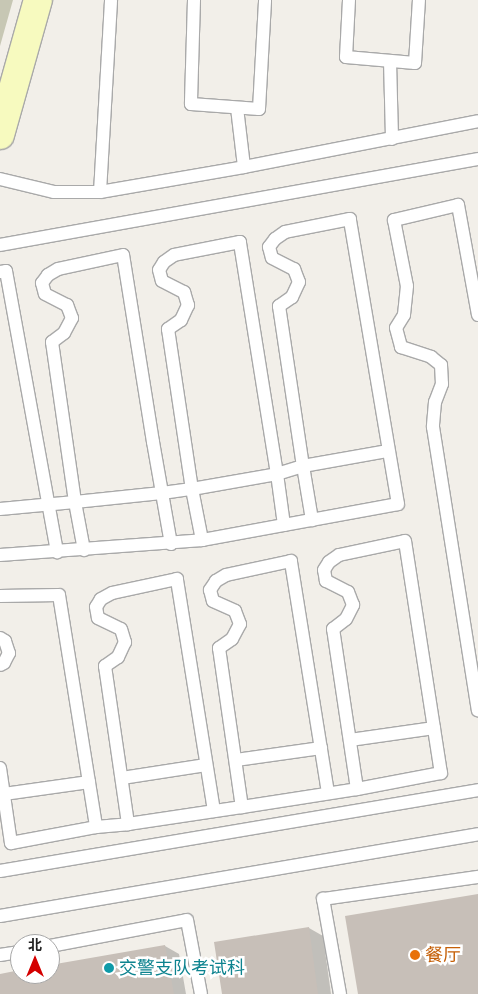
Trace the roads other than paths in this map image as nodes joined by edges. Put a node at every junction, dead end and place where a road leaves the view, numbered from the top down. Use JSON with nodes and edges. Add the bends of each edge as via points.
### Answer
{"nodes":[{"id":1,"x":38,"y":0,"type":"edge"},
{"id":2,"x":111,"y":0,"type":"edge"},
{"id":3,"x":194,"y":0,"type":"edge"},
{"id":4,"x":265,"y":0,"type":"edge"},
{"id":5,"x":349,"y":0,"type":"edge"},
{"id":6,"x":419,"y":0,"type":"edge"},
{"id":7,"x":390,"y":61,"type":"junction"},
{"id":8,"x":238,"y":108,"type":"junction"},
{"id":9,"x":478,"y":121,"type":"edge"},
{"id":10,"x":0,"y":135,"type":"edge"},
{"id":11,"x":392,"y":139,"type":"junction"},
{"id":12,"x":478,"y":159,"type":"edge"},
{"id":13,"x":244,"y":167,"type":"junction"},
{"id":14,"x":0,"y":179,"type":"edge"},
{"id":15,"x":100,"y":192,"type":"junction"},
{"id":16,"x":0,"y":245,"type":"edge"},
{"id":17,"x":0,"y":272,"type":"edge"},
{"id":18,"x":478,"y":315,"type":"edge"},
{"id":19,"x":387,"y":451,"type":"junction"},
{"id":20,"x":303,"y":466,"type":"junction"},
{"id":21,"x":277,"y":474,"type":"junction"},
{"id":22,"x":192,"y":489,"type":"junction"},
{"id":23,"x":162,"y":493,"type":"junction"},
{"id":24,"x":76,"y":502,"type":"junction"},
{"id":25,"x":48,"y":505,"type":"junction"},
{"id":26,"x":0,"y":509,"type":"edge"},
{"id":27,"x":312,"y":520,"type":"junction"},
{"id":28,"x":284,"y":525,"type":"junction"},
{"id":29,"x":202,"y":540,"type":"junction"},
{"id":30,"x":171,"y":544,"type":"junction"},
{"id":31,"x":84,"y":550,"type":"junction"},
{"id":32,"x":57,"y":552,"type":"junction"},
{"id":33,"x":0,"y":555,"type":"edge"},
{"id":34,"x":0,"y":596,"type":"edge"},
{"id":35,"x":0,"y":638,"type":"edge"},
{"id":36,"x":0,"y":665,"type":"edge"},
{"id":37,"x":478,"y":710,"type":"edge"},
{"id":38,"x":434,"y":728,"type":"junction"},
{"id":39,"x":350,"y":740,"type":"junction"},
{"id":40,"x":321,"y":748,"type":"junction"},
{"id":41,"x":236,"y":760,"type":"junction"},
{"id":42,"x":206,"y":765,"type":"junction"},
{"id":43,"x":0,"y":768,"type":"edge"},
{"id":44,"x":122,"y":778,"type":"junction"},
{"id":45,"x":89,"y":782,"type":"junction"},
{"id":46,"x":357,"y":789,"type":"junction"},
{"id":47,"x":478,"y":790,"type":"edge"},
{"id":48,"x":328,"y":793,"type":"junction"},
{"id":49,"x":4,"y":794,"type":"junction"},
{"id":50,"x":242,"y":807,"type":"junction"},
{"id":51,"x":214,"y":811,"type":"junction"},
{"id":52,"x":128,"y":824,"type":"junction"},
{"id":53,"x":96,"y":827,"type":"junction"},
{"id":54,"x":478,"y":834,"type":"edge"},
{"id":55,"x":6,"y":844,"type":"edge"},
{"id":56,"x":0,"y":870,"type":"edge"},
{"id":57,"x":478,"y":878,"type":"edge"},
{"id":58,"x":0,"y":916,"type":"edge"},
{"id":59,"x":60,"y":944,"type":"edge"},
{"id":60,"x":201,"y":994,"type":"edge"},
{"id":61,"x":340,"y":994,"type":"edge"}],
"edges":[{"from":1,"to":10,"type":"main road"},
{"from":2,"to":15,"type":"lane"},
{"from":3,"to":8,"type":"lane","via":[[190,104]]},
{"from":4,"to":8,"type":"lane","via":[[259,110]]},
{"from":5,"to":7,"type":"lane","via":[[346,57]]},
{"from":6,"to":7,"type":"lane","via":[[415,63]]},
{"from":7,"to":11,"type":"lane"},
{"from":8,"to":13,"type":"lane"},
{"from":9,"to":11,"type":"lane"},
{"from":11,"to":13,"type":"lane"},
{"from":12,"to":16,"type":"lane"},
{"from":13,"to":15,"type":"lane"},
{"from":14,"to":15,"type":"lane","via":[[54,192]]},
{"from":17,"to":25,"type":"lane","via":[[6,271]]},
{"from":18,"to":37,"type":"lane","via":[[458,205],[394,220],[407,286],[404,315],[396,328],[401,347],[430,357],[441,366],[442,384],[435,402],[433,427]]},
{"from":19,"to":20,"type":"lane"},
{"from":19,"to":20,"type":"lane","via":[[350,219],[285,232],[269,247],[272,258],[294,269],[299,282],[292,297],[279,306]]},
{"from":19,"to":27,"type":"lane","via":[[398,504]]},
{"from":20,"to":21,"type":"lane"},
{"from":20,"to":27,"type":"lane"},
{"from":21,"to":22,"type":"lane"},
{"from":21,"to":22,"type":"lane","via":[[240,242],[174,256],[159,270],[162,281],[184,292],[188,305],[181,320],[168,329]]},
{"from":21,"to":28,"type":"lane"},
{"from":22,"to":23,"type":"lane"},
{"from":22,"to":29,"type":"lane"},
{"from":23,"to":24,"type":"lane"},
{"from":23,"to":24,"type":"lane","via":[[123,255],[58,269],[42,283],[45,294],[67,305],[72,318],[64,333],[52,342]]},
{"from":23,"to":30,"type":"lane"},
{"from":24,"to":25,"type":"lane"},
{"from":24,"to":31,"type":"lane"},
{"from":25,"to":26,"type":"lane"},
{"from":25,"to":32,"type":"lane"},
{"from":27,"to":28,"type":"lane"},
{"from":28,"to":29,"type":"lane"},
{"from":29,"to":30,"type":"lane"},
{"from":30,"to":31,"type":"lane"},
{"from":31,"to":32,"type":"lane"},
{"from":32,"to":33,"type":"lane"},
{"from":34,"to":45,"type":"lane","via":[[59,595]]},
{"from":35,"to":36,"type":"lane","via":[[5,641],[9,653]]},
{"from":38,"to":39,"type":"lane"},
{"from":38,"to":39,"type":"lane","via":[[404,541],[339,555],[324,570],[326,581],[348,592],[353,605],[346,619],[333,628]]},
{"from":38,"to":46,"type":"lane","via":[[441,773]]},
{"from":39,"to":46,"type":"lane"},
{"from":40,"to":41,"type":"lane"},
{"from":40,"to":41,"type":"lane","via":[[291,561],[226,575],[210,590],[213,601],[235,612],[240,624],[232,639],[219,648]]},
{"from":40,"to":48,"type":"lane"},
{"from":41,"to":50,"type":"lane"},
{"from":42,"to":44,"type":"lane"},
{"from":42,"to":44,"type":"lane","via":[[177,579],[112,592],[96,607],[98,618],[121,629],[125,642],[118,657],[105,666]]},
{"from":42,"to":51,"type":"lane"},
{"from":43,"to":49,"type":"lane"},
{"from":44,"to":52,"type":"lane"},
{"from":45,"to":49,"type":"lane"},
{"from":45,"to":53,"type":"lane"},
{"from":46,"to":48,"type":"lane"},
{"from":47,"to":56,"type":"lane"},
{"from":48,"to":50,"type":"lane"},
{"from":49,"to":55,"type":"lane"},
{"from":50,"to":51,"type":"lane"},
{"from":51,"to":52,"type":"lane"},
{"from":52,"to":53,"type":"lane"},
{"from":53,"to":55,"type":"lane"},
{"from":54,"to":58,"type":"lane"},
{"from":57,"to":61,"type":"lane","via":[[323,900]]},
{"from":59,"to":60,"type":"lane","via":[[187,920]]}]}
